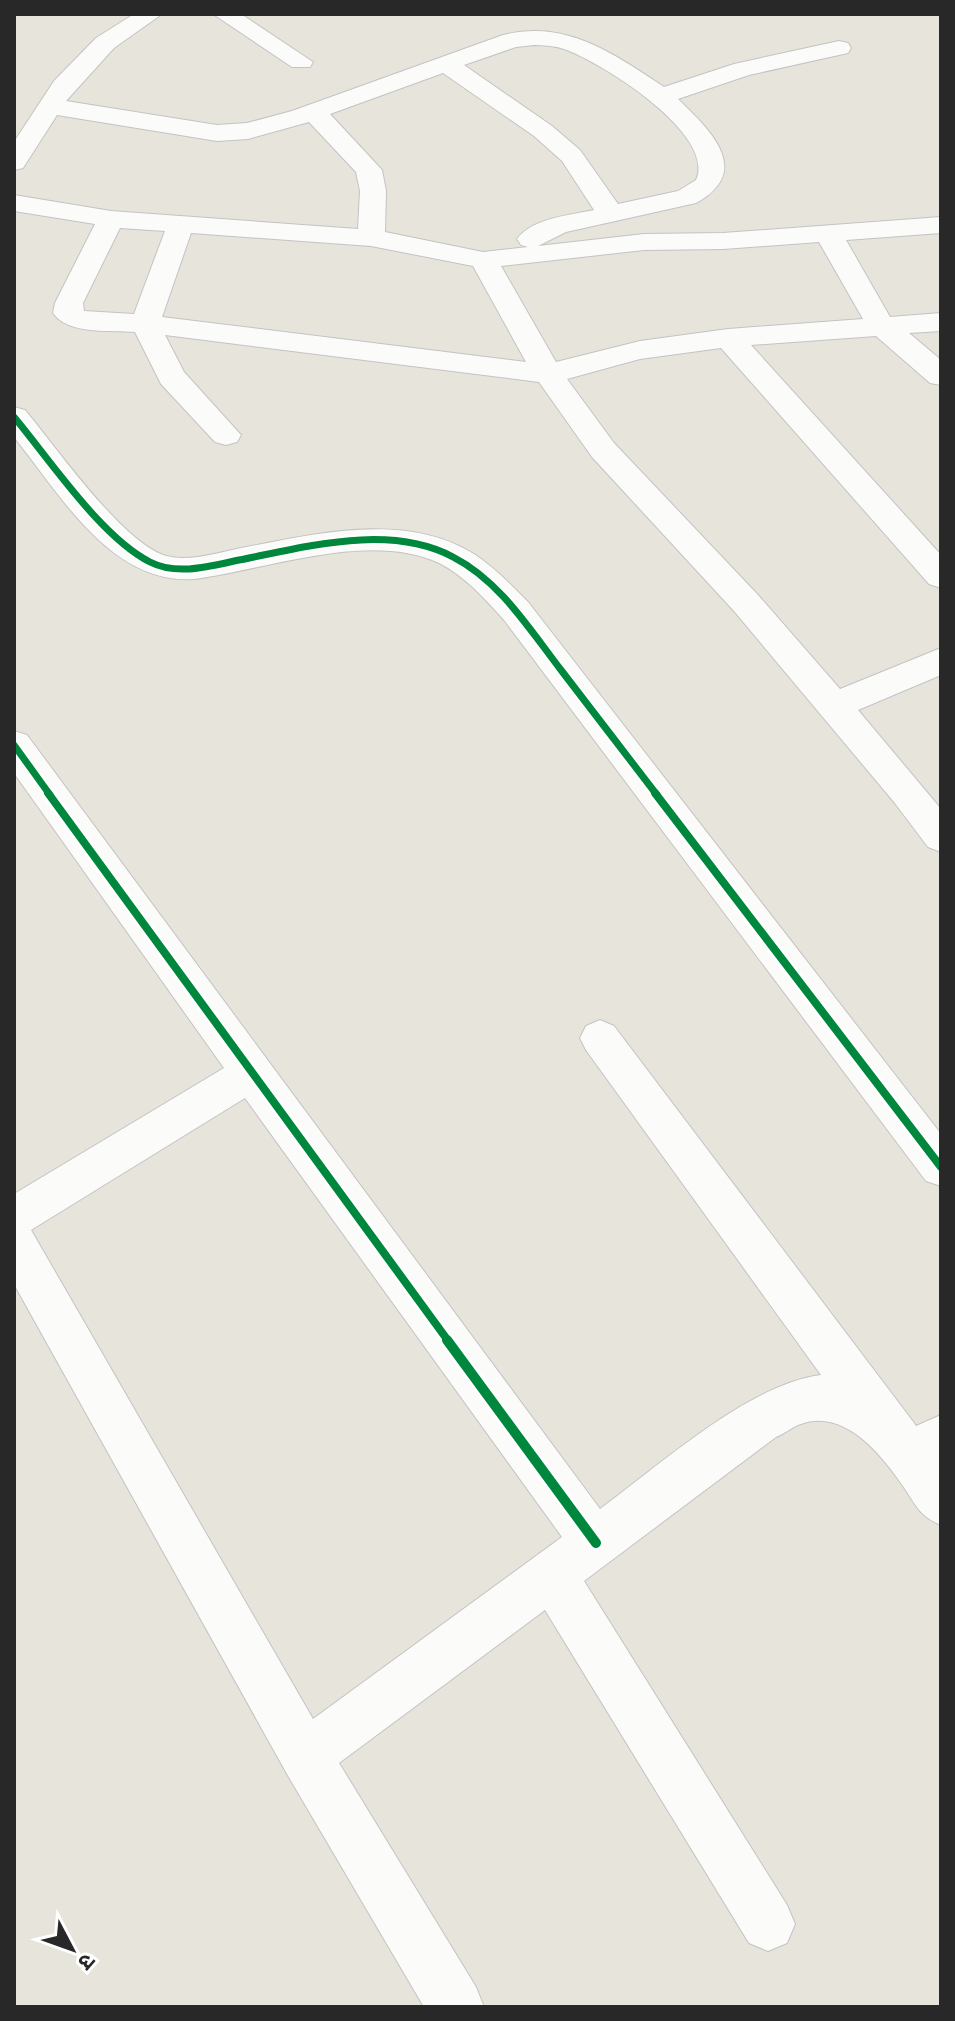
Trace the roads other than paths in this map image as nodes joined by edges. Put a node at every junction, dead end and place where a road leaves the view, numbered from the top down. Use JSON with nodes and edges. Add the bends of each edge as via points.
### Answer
{"nodes":[{"id":1,"x":150,"y":14,"type":"edge"},
{"id":2,"x":225,"y":14,"type":"edge"},
{"id":3,"x":839,"y":48,"type":"dead end"},
{"id":4,"x":301,"y":62,"type":"dead end"},
{"id":5,"x":446,"y":64,"type":"junction"},
{"id":6,"x":661,"y":96,"type":"junction"},
{"id":7,"x":50,"y":106,"type":"junction"},
{"id":8,"x":313,"y":111,"type":"junction"},
{"id":9,"x":14,"y":162,"type":"edge"},
{"id":10,"x":14,"y":203,"type":"edge"},
{"id":11,"x":610,"y":213,"type":"junction"},
{"id":12,"x":111,"y":219,"type":"junction"},
{"id":13,"x":181,"y":224,"type":"junction"},
{"id":14,"x":941,"y":225,"type":"edge"},
{"id":15,"x":828,"y":233,"type":"junction"},
{"id":16,"x":371,"y":238,"type":"junction"},
{"id":17,"x":494,"y":259,"type":"junction"},
{"id":18,"x":941,"y":322,"type":"edge"},
{"id":19,"x":145,"y":324,"type":"junction"},
{"id":20,"x":880,"y":324,"type":"junction"},
{"id":21,"x":728,"y":338,"type":"junction"},
{"id":22,"x":548,"y":374,"type":"junction"},
{"id":23,"x":941,"y":376,"type":"edge"},
{"id":24,"x":14,"y":417,"type":"edge"},
{"id":25,"x":226,"y":435,"type":"dead end"},
{"id":26,"x":941,"y":576,"type":"edge"},
{"id":27,"x":941,"y":661,"type":"edge"},
{"id":28,"x":834,"y":706,"type":"junction"},
{"id":29,"x":14,"y":745,"type":"edge"},
{"id":30,"x":941,"y":837,"type":"edge"},
{"id":31,"x":600,"y":1038,"type":"dead end"},
{"id":32,"x":252,"y":1072,"type":"junction"},
{"id":33,"x":941,"y":1167,"type":"edge"},
{"id":34,"x":14,"y":1217,"type":"edge"},
{"id":35,"x":14,"y":1242,"type":"edge"},
{"id":36,"x":925,"y":1447,"type":"edge"},
{"id":37,"x":941,"y":1501,"type":"edge"},
{"id":38,"x":596,"y":1543,"type":"junction"},
{"id":39,"x":552,"y":1575,"type":"junction"},
{"id":40,"x":305,"y":1756,"type":"junction"},
{"id":41,"x":768,"y":1924,"type":"dead end"},
{"id":42,"x":456,"y":2007,"type":"edge"}],
"edges":[{"from":1,"to":7,"type":"street","via":[[105,43]]},
{"from":2,"to":4,"type":"street"},
{"from":3,"to":6,"type":"street","via":[[743,69]]},
{"from":5,"to":6,"type":"street","via":[[512,40],[554,37],[584,48]]},
{"from":5,"to":8,"type":"street"},
{"from":5,"to":11,"type":"street","via":[[562,147]]},
{"from":6,"to":11,"type":"street","via":[[709,148],[714,173],[707,186],[687,197]]},
{"from":7,"to":8,"type":"street","via":[[217,133],[248,131]]},
{"from":7,"to":9,"type":"street"},
{"from":8,"to":16,"type":"street","via":[[369,170]]},
{"from":10,"to":12,"type":"street"},
{"from":11,"to":17,"type":"street","via":[[557,226]]},
{"from":12,"to":13,"type":"street"},
{"from":12,"to":19,"type":"street","via":[[67,313],[78,319]]},
{"from":13,"to":16,"type":"street"},
{"from":13,"to":19,"type":"street"},
{"from":14,"to":15,"type":"street"},
{"from":15,"to":17,"type":"street","via":[[644,242]]},
{"from":15,"to":20,"type":"street"},
{"from":16,"to":17,"type":"street"},
{"from":17,"to":22,"type":"street"},
{"from":18,"to":20,"type":"street"},
{"from":19,"to":22,"type":"street"},
{"from":19,"to":25,"type":"street","via":[[172,377]]},
{"from":20,"to":21,"type":"street"},
{"from":20,"to":23,"type":"street"},
{"from":21,"to":22,"type":"street","via":[[640,350]]},
{"from":21,"to":26,"type":"street"},
{"from":22,"to":28,"type":"street","via":[[603,450]]},
{"from":24,"to":33,"type":"street","via":[[116,536],[147,561],[172,569],[209,566],[339,541],[393,541],[442,552],[486,580],[516,611]]},
{"from":27,"to":28,"type":"street"},
{"from":28,"to":30,"type":"street"},
{"from":29,"to":32,"type":"street"},
{"from":31,"to":36,"type":"street"},
{"from":32,"to":34,"type":"street"},
{"from":32,"to":38,"type":"street"},
{"from":35,"to":40,"type":"street"},
{"from":36,"to":37,"type":"street"},
{"from":36,"to":38,"type":"street","via":[[839,1397],[799,1401],[760,1421]]},
{"from":38,"to":39,"type":"street"},
{"from":39,"to":40,"type":"street"},
{"from":39,"to":41,"type":"street"},
{"from":40,"to":42,"type":"street"}]}
